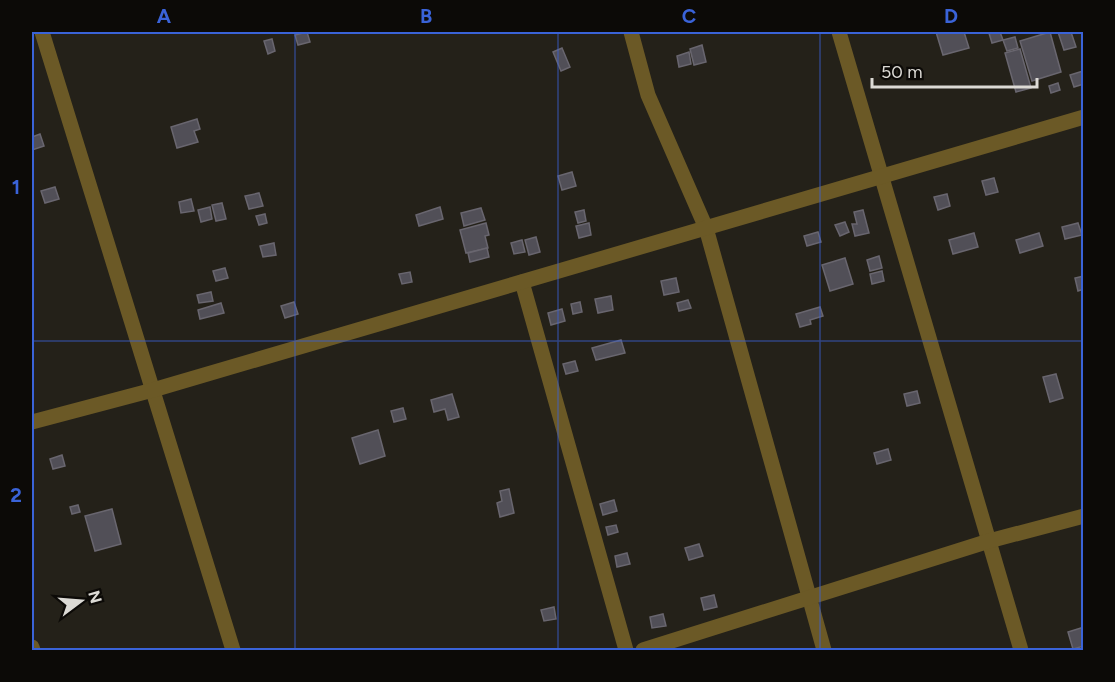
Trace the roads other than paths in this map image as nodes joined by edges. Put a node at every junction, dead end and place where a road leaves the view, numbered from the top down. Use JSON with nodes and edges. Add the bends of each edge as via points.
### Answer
{"nodes":[{"id":1,"x":42,"y":32,"type":"edge"},
{"id":2,"x":631,"y":32,"type":"edge"},
{"id":3,"x":839,"y":32,"type":"edge"},
{"id":4,"x":1083,"y":117,"type":"edge"},
{"id":5,"x":882,"y":177,"type":"junction"},
{"id":6,"x":706,"y":228,"type":"junction"},
{"id":7,"x":522,"y":282,"type":"junction"},
{"id":8,"x":153,"y":390,"type":"junction"},
{"id":9,"x":32,"y":422,"type":"edge"},
{"id":10,"x":1083,"y":516,"type":"edge"},
{"id":11,"x":989,"y":541,"type":"junction"},
{"id":12,"x":809,"y":598,"type":"junction"},
{"id":13,"x":233,"y":651,"type":"edge"},
{"id":14,"x":626,"y":651,"type":"edge"},
{"id":15,"x":643,"y":651,"type":"edge"},
{"id":16,"x":824,"y":651,"type":"edge"},
{"id":17,"x":1021,"y":651,"type":"edge"}],
"edges":[{"from":1,"to":8,"type":"street"},
{"from":2,"to":6,"type":"street","via":[[648,95]]},
{"from":3,"to":5,"type":"street"},
{"from":4,"to":5,"type":"street"},
{"from":5,"to":6,"type":"street"},
{"from":5,"to":11,"type":"street"},
{"from":6,"to":7,"type":"street"},
{"from":6,"to":12,"type":"street"},
{"from":7,"to":8,"type":"street"},
{"from":7,"to":14,"type":"street"},
{"from":8,"to":9,"type":"street"},
{"from":8,"to":13,"type":"street"},
{"from":10,"to":11,"type":"street"},
{"from":11,"to":12,"type":"street"},
{"from":11,"to":17,"type":"street"},
{"from":12,"to":15,"type":"street"},
{"from":12,"to":16,"type":"street"}]}
